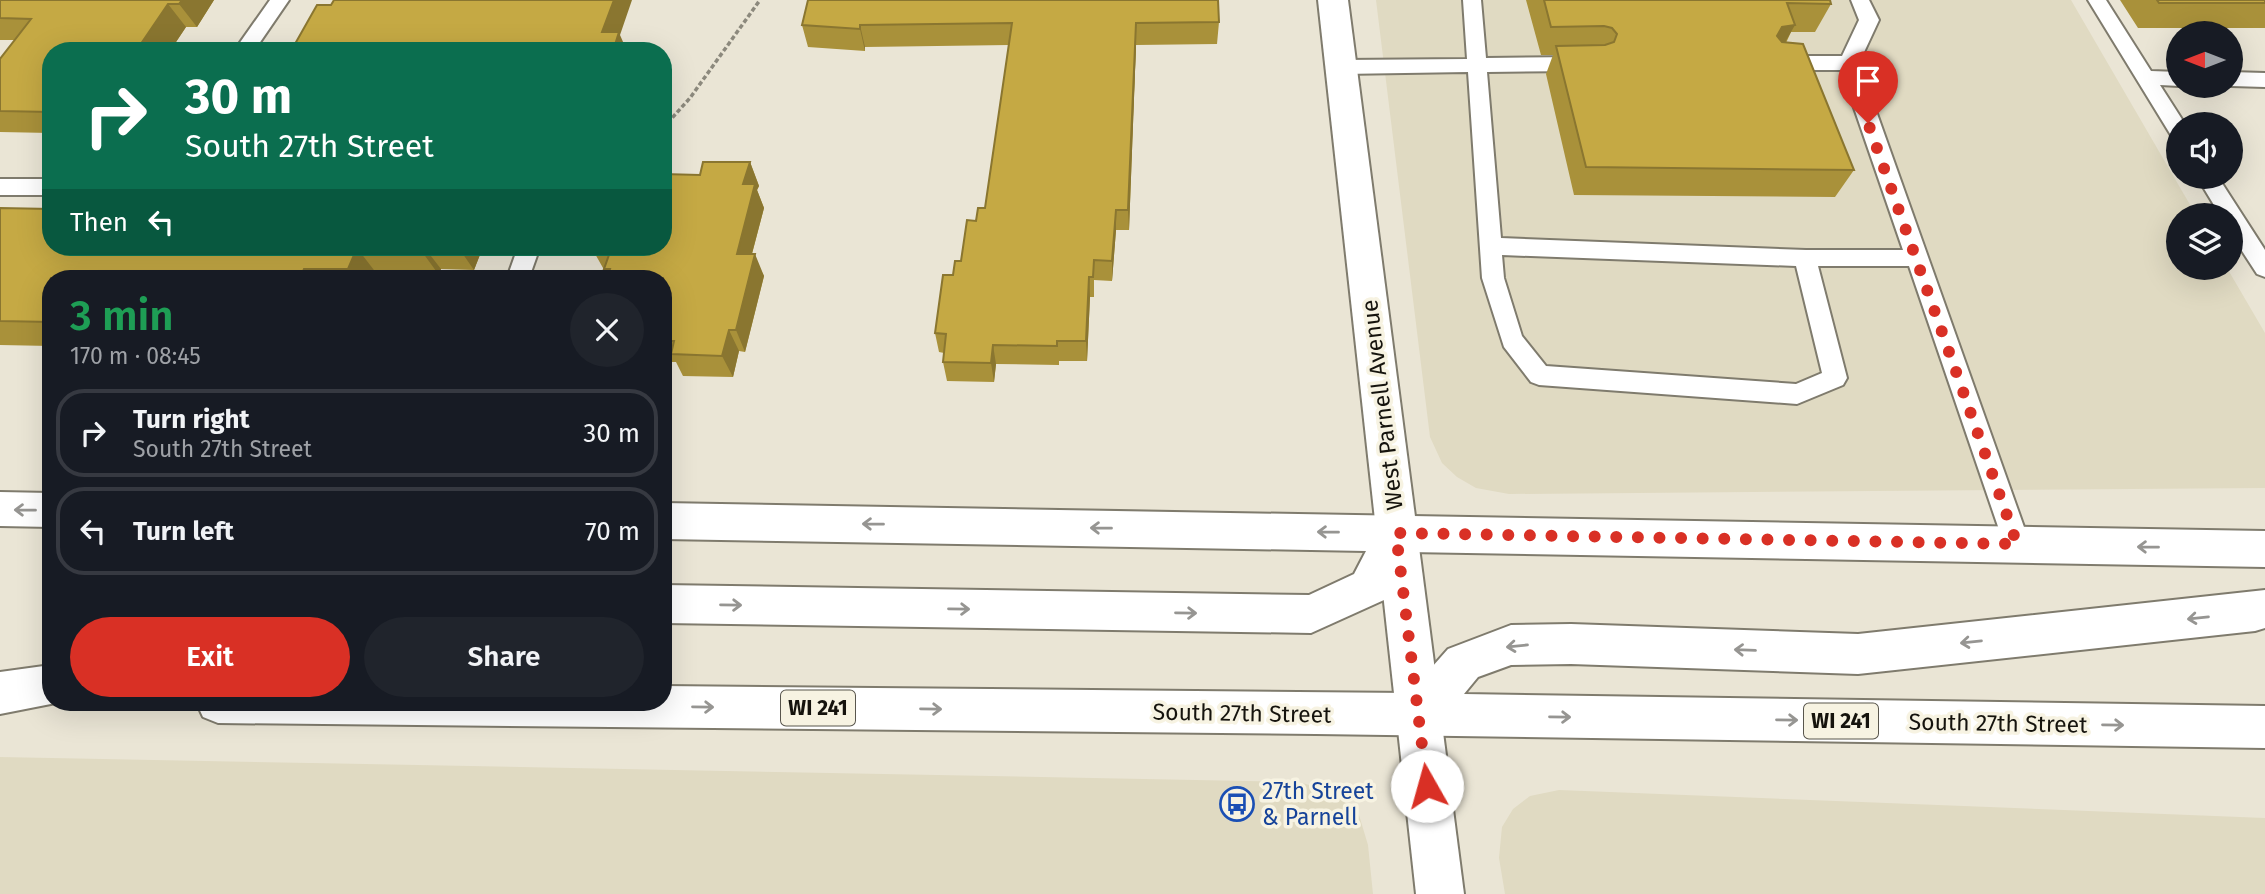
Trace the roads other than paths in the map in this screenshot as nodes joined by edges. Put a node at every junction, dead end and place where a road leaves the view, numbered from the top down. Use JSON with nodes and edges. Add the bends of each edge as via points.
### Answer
{"nodes":[{"id":1,"x":280,"y":0,"type":"edge"},
{"id":2,"x":1333,"y":0,"type":"edge"},
{"id":3,"x":1472,"y":0,"type":"edge"},
{"id":4,"x":1860,"y":0,"type":"edge"},
{"id":5,"x":2097,"y":0,"type":"edge"},
{"id":6,"x":250,"y":42,"type":"edge"},
{"id":7,"x":1774,"y":63,"type":"edge"},
{"id":8,"x":1849,"y":63,"type":"junction"},
{"id":9,"x":1593,"y":64,"type":"edge"},
{"id":10,"x":1342,"y":67,"type":"junction"},
{"id":11,"x":1478,"y":67,"type":"junction"},
{"id":12,"x":2146,"y":78,"type":"junction"},
{"id":13,"x":2166,"y":79,"type":"edge"},
{"id":14,"x":2244,"y":79,"type":"edge"},
{"id":15,"x":2265,"y":80,"type":"edge"},
{"id":16,"x":2167,"y":112,"type":"edge"},
{"id":17,"x":0,"y":187,"type":"edge"},
{"id":18,"x":42,"y":187,"type":"edge"},
{"id":19,"x":2243,"y":234,"type":"edge"},
{"id":20,"x":1491,"y":246,"type":"junction"},
{"id":21,"x":1806,"y":258,"type":"junction"},
{"id":22,"x":1915,"y":258,"type":"junction"},
{"id":23,"x":2265,"y":268,"type":"edge"},
{"id":24,"x":0,"y":509,"type":"edge"},
{"id":25,"x":42,"y":510,"type":"edge"},
{"id":26,"x":672,"y":521,"type":"edge"},
{"id":27,"x":1396,"y":533,"type":"junction"},
{"id":28,"x":2017,"y":544,"type":"junction"},
{"id":29,"x":2265,"y":549,"type":"edge"},
{"id":30,"x":672,"y":604,"type":"edge"},
{"id":31,"x":2265,"y":609,"type":"edge"},
{"id":32,"x":42,"y":686,"type":"edge"},
{"id":33,"x":0,"y":693,"type":"edge"},
{"id":34,"x":0,"y":699,"type":"edge"},
{"id":35,"x":42,"y":700,"type":"edge"},
{"id":36,"x":672,"y":707,"type":"edge"},
{"id":37,"x":1418,"y":715,"type":"junction"},
{"id":38,"x":2265,"y":727,"type":"edge"},
{"id":39,"x":1440,"y":894,"type":"edge"}],
"edges":[{"from":1,"to":6,"type":"lane"},
{"from":2,"to":10,"type":"main road","name":"West Parnell Avenue"},
{"from":3,"to":11,"type":"lane"},
{"from":4,"to":8,"type":"lane","via":[[1869,20]]},
{"from":5,"to":12,"type":"lane"},
{"from":7,"to":8,"type":"lane"},
{"from":8,"to":22,"type":"lane"},
{"from":9,"to":11,"type":"lane"},
{"from":10,"to":11,"type":"lane"},
{"from":10,"to":27,"type":"main road","name":"West Parnell Avenue"},
{"from":11,"to":20,"type":"lane"},
{"from":12,"to":13,"type":"lane"},
{"from":12,"to":16,"type":"lane"},
{"from":14,"to":15,"type":"lane"},
{"from":17,"to":18,"type":"lane"},
{"from":19,"to":23,"type":"lane"},
{"from":20,"to":21,"type":"lane"},
{"from":20,"to":21,"type":"lane","via":[[1493,278],[1512,340],[1539,374],[1797,394],[1835,378]]},
{"from":21,"to":22,"type":"lane"},
{"from":22,"to":28,"type":"lane"},
{"from":25,"to":24,"type":"main road","one_way":true},
{"from":27,"to":26,"type":"main road","one_way":true},
{"from":27,"to":28,"type":"main road"},
{"from":30,"to":27,"type":"main road","one_way":true,"via":[[1311,614],[1368,587]]},
{"from":27,"to":37,"type":"main road","name":"West Parnell Avenue"},
{"from":29,"to":28,"type":"main road","one_way":true},
{"from":31,"to":37,"type":"main road","one_way":true,"via":[[1858,654],[1511,645],[1463,663]]},
{"from":32,"to":33,"type":"main road"},
{"from":34,"to":35,"type":"main road"},
{"from":36,"to":37,"type":"main road","name":"South 27th Street","number":"WI 241","one_way":true},
{"from":37,"to":38,"type":"main road","name":"South 27th Street","number":"WI 241","one_way":true},
{"from":37,"to":39,"type":"main road","name":"West Parnell Avenue"}]}
